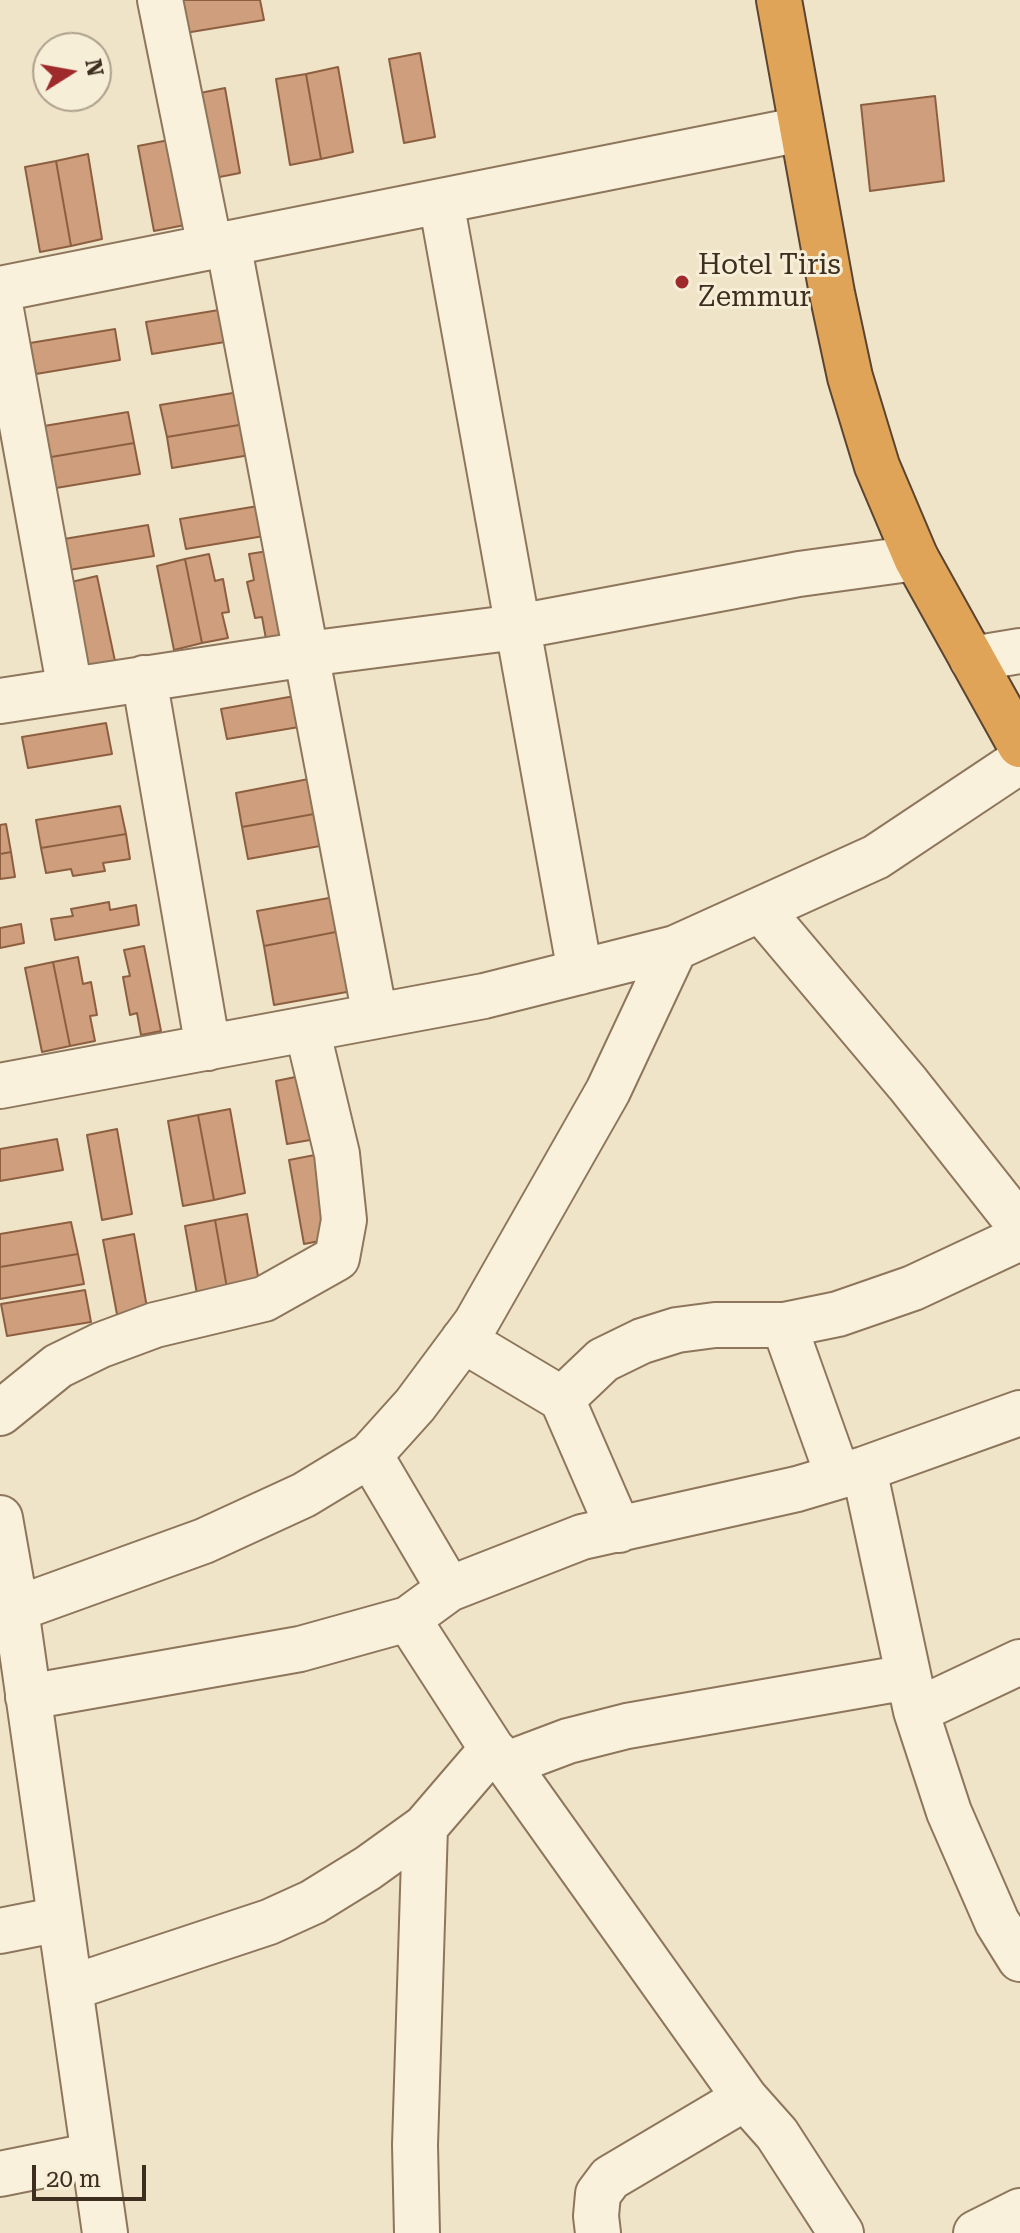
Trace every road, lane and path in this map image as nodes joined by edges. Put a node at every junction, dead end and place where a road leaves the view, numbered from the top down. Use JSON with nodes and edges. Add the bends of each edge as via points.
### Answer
{"nodes":[{"id":1,"x":160,"y":0,"type":"edge"},
{"id":2,"x":779,"y":0,"type":"edge"},
{"id":3,"x":802,"y":129,"type":"junction"},
{"id":4,"x":441,"y":201,"type":"junction"},
{"id":5,"x":219,"y":245,"type":"junction"},
{"id":6,"x":0,"y":289,"type":"edge"},
{"id":7,"x":0,"y":304,"type":"edge"},
{"id":8,"x":916,"y":558,"type":"junction"},
{"id":9,"x":517,"y":627,"type":"junction"},
{"id":10,"x":1020,"y":651,"type":"edge"},
{"id":11,"x":307,"y":654,"type":"junction"},
{"id":12,"x":972,"y":659,"type":"junction"},
{"id":13,"x":144,"y":678,"type":"junction"},
{"id":14,"x":70,"y":690,"type":"junction"},
{"id":15,"x":0,"y":701,"type":"edge"},
{"id":16,"x":1020,"y":745,"type":"edge"},
{"id":17,"x":1020,"y":761,"type":"edge"},
{"id":18,"x":762,"y":911,"type":"junction"},
{"id":19,"x":675,"y":948,"type":"junction"},
{"id":20,"x":580,"y":972,"type":"junction"},
{"id":21,"x":375,"y":1016,"type":"junction"},
{"id":22,"x":307,"y":1029,"type":"junction"},
{"id":23,"x":208,"y":1048,"type":"junction"},
{"id":24,"x":0,"y":1086,"type":"edge"},
{"id":25,"x":1020,"y":1226,"type":"edge"},
{"id":26,"x":1020,"y":1238,"type":"edge"},
{"id":27,"x":784,"y":1325,"type":"junction"},
{"id":28,"x":463,"y":1340,"type":"junction"},
{"id":29,"x":562,"y":1399,"type":"junction"},
{"id":30,"x":0,"y":1413,"type":"edge"},
{"id":31,"x":1020,"y":1413,"type":"edge"},
{"id":32,"x":370,"y":1455,"type":"junction"},
{"id":33,"x":851,"y":1472,"type":"junction"},
{"id":34,"x":0,"y":1518,"type":"edge"},
{"id":35,"x":619,"y":1530,"type":"junction"},
{"id":36,"x":449,"y":1589,"type":"junction"},
{"id":37,"x":16,"y":1609,"type":"junction"},
{"id":38,"x":408,"y":1619,"type":"junction"},
{"id":39,"x":1020,"y":1662,"type":"edge"},
{"id":40,"x":17,"y":1673,"type":"edge"},
{"id":41,"x":912,"y":1694,"type":"junction"},
{"id":42,"x":499,"y":1757,"type":"junction"},
{"id":43,"x":425,"y":1827,"type":"junction"},
{"id":44,"x":1009,"y":1916,"type":"edge"},
{"id":45,"x":60,"y":1919,"type":"junction"},
{"id":46,"x":0,"y":1931,"type":"edge"},
{"id":47,"x":1020,"y":1959,"type":"edge"},
{"id":48,"x":70,"y":1988,"type":"junction"},
{"id":49,"x":745,"y":2098,"type":"junction"},
{"id":50,"x":94,"y":2155,"type":"junction"},
{"id":51,"x":0,"y":2174,"type":"edge"},
{"id":52,"x":1020,"y":2211,"type":"edge"},
{"id":53,"x":105,"y":2233,"type":"edge"},
{"id":54,"x":417,"y":2233,"type":"edge"},
{"id":55,"x":598,"y":2233,"type":"edge"},
{"id":56,"x":841,"y":2233,"type":"edge"},
{"id":57,"x":976,"y":2233,"type":"edge"}],
"edges":[{"from":1,"to":5,"type":"street"},
{"from":2,"to":3,"type":"highway"},
{"from":3,"to":4,"type":"street"},
{"from":3,"to":8,"type":"highway","via":[[850,377],[877,466]]},
{"from":4,"to":5,"type":"street"},
{"from":4,"to":9,"type":"street"},
{"from":5,"to":6,"type":"street"},
{"from":5,"to":11,"type":"street"},
{"from":7,"to":14,"type":"street"},
{"from":8,"to":9,"type":"street","via":[[799,574]]},
{"from":8,"to":12,"type":"highway"},
{"from":9,"to":11,"type":"street"},
{"from":9,"to":20,"type":"street"},
{"from":10,"to":12,"type":"street"},
{"from":11,"to":13,"type":"street"},
{"from":11,"to":21,"type":"street"},
{"from":12,"to":16,"type":"highway"},
{"from":13,"to":14,"type":"street"},
{"from":13,"to":23,"type":"street"},
{"from":14,"to":15,"type":"street"},
{"from":17,"to":18,"type":"street","via":[[876,857]]},
{"from":18,"to":19,"type":"street"},
{"from":18,"to":25,"type":"street"},
{"from":19,"to":20,"type":"street"},
{"from":19,"to":28,"type":"street","via":[[608,1091]]},
{"from":20,"to":21,"type":"street"},
{"from":21,"to":22,"type":"street"},
{"from":22,"to":23,"type":"street"},
{"from":22,"to":30,"type":"street","via":[[337,1154],[344,1220],[337,1258],[264,1299],[155,1325],[101,1345],[58,1366]]},
{"from":23,"to":24,"type":"street"},
{"from":26,"to":27,"type":"street","via":[[913,1288],[838,1314]]},
{"from":27,"to":29,"type":"street","via":[[715,1325],[642,1341],[603,1360]]},
{"from":27,"to":33,"type":"street"},
{"from":28,"to":29,"type":"street"},
{"from":28,"to":32,"type":"street"},
{"from":29,"to":35,"type":"street"},
{"from":31,"to":33,"type":"street"},
{"from":32,"to":36,"type":"street"},
{"from":32,"to":37,"type":"street","via":[[304,1495],[204,1541]]},
{"from":33,"to":35,"type":"street"},
{"from":33,"to":41,"type":"street"},
{"from":34,"to":37,"type":"street"},
{"from":35,"to":36,"type":"street","via":[[582,1537]]},
{"from":36,"to":38,"type":"street"},
{"from":37,"to":40,"type":"street"},
{"from":38,"to":40,"type":"street","via":[[300,1649]]},
{"from":38,"to":42,"type":"street"},
{"from":39,"to":41,"type":"street"},
{"from":40,"to":45,"type":"street"},
{"from":41,"to":42,"type":"street","via":[[627,1726]]},
{"from":41,"to":44,"type":"street","via":[[949,1812]]},
{"from":42,"to":43,"type":"street"},
{"from":42,"to":49,"type":"street"},
{"from":43,"to":48,"type":"street","via":[[324,1895],[269,1922]]},
{"from":43,"to":54,"type":"street"},
{"from":44,"to":47,"type":"street"},
{"from":45,"to":46,"type":"street"},
{"from":45,"to":48,"type":"street"},
{"from":48,"to":50,"type":"street"},
{"from":49,"to":55,"type":"street","via":[[610,2178],[598,2194]]},
{"from":49,"to":56,"type":"street","via":[[777,2134]]},
{"from":50,"to":51,"type":"street"},
{"from":50,"to":53,"type":"street"},
{"from":52,"to":57,"type":"street"}]}
